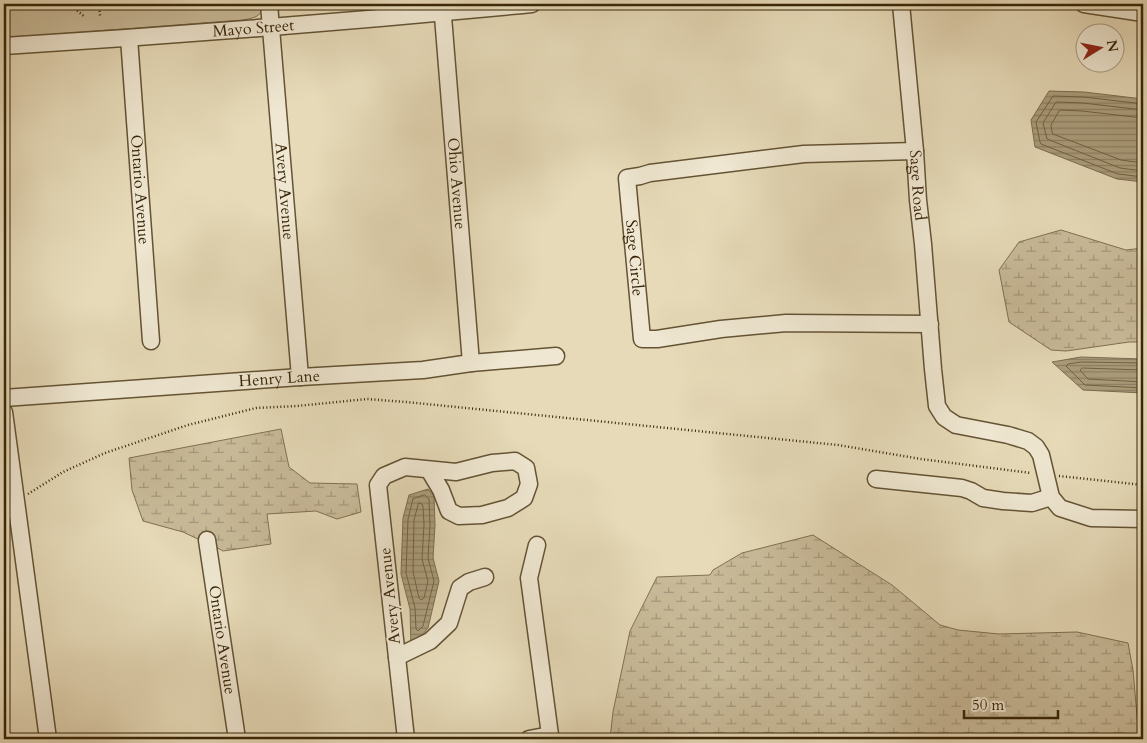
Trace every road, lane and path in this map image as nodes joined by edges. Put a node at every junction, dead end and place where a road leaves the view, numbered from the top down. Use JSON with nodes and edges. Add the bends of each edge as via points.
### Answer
{"nodes":[{"id":1,"x":68,"y":4,"type":"edge"},
{"id":2,"x":99,"y":4,"type":"edge"},
{"id":3,"x":270,"y":4,"type":"edge"},
{"id":4,"x":532,"y":4,"type":"edge"},
{"id":5,"x":901,"y":4,"type":"edge"},
{"id":6,"x":1084,"y":4,"type":"edge"},
{"id":7,"x":442,"y":8,"type":"edge"},
{"id":8,"x":1143,"y":13,"type":"edge"},
{"id":9,"x":100,"y":16,"type":"dead end"},
{"id":10,"x":85,"y":17,"type":"dead end"},
{"id":11,"x":272,"y":27,"type":"junction"},
{"id":12,"x":129,"y":38,"type":"junction"},
{"id":13,"x":4,"y":46,"type":"edge"},
{"id":14,"x":915,"y":151,"type":"junction"},
{"id":15,"x":930,"y":324,"type":"junction"},
{"id":16,"x":151,"y":341,"type":"dead end"},
{"id":17,"x":556,"y":356,"type":"dead end"},
{"id":18,"x":471,"y":363,"type":"junction"},
{"id":19,"x":300,"y":377,"type":"junction"},
{"id":20,"x":4,"y":398,"type":"edge"},
{"id":21,"x":4,"y":412,"type":"edge"},
{"id":22,"x":429,"y":470,"type":"junction"},
{"id":23,"x":1046,"y":475,"type":"junction"},
{"id":24,"x":876,"y":479,"type":"dead end"},
{"id":25,"x":1143,"y":485,"type":"edge"},
{"id":26,"x":1051,"y":497,"type":"junction"},
{"id":27,"x":16,"y":502,"type":"junction"},
{"id":28,"x":1143,"y":519,"type":"edge"},
{"id":29,"x":207,"y":540,"type":"dead end"},
{"id":30,"x":536,"y":545,"type":"dead end"},
{"id":31,"x":485,"y":577,"type":"dead end"},
{"id":32,"x":396,"y":656,"type":"junction"},
{"id":33,"x":48,"y":739,"type":"edge"},
{"id":34,"x":237,"y":739,"type":"edge"},
{"id":35,"x":406,"y":739,"type":"edge"},
{"id":36,"x":529,"y":739,"type":"edge"}],
"edges":[{"from":1,"to":10,"type":"path"},
{"from":2,"to":9,"type":"path"},
{"from":3,"to":11,"type":"street","name":"Avery Avenue"},
{"from":4,"to":7,"type":"street","name":"Mayo Street"},
{"from":5,"to":14,"type":"street","name":"Sage Road"},
{"from":6,"to":8,"type":"street"},
{"from":7,"to":11,"type":"street","name":"Mayo Street"},
{"from":7,"to":18,"type":"street","name":"Ohio Avenue"},
{"from":11,"to":12,"type":"street","name":"Mayo Street"},
{"from":11,"to":19,"type":"street","name":"Avery Avenue"},
{"from":12,"to":13,"type":"street","name":"Mayo Street"},
{"from":12,"to":16,"type":"street","name":"Ontario Avenue"},
{"from":14,"to":15,"type":"street","name":"Sage Road"},
{"from":14,"to":15,"type":"street","name":"Sage Circle","via":[[804,154],[627,178],[642,339],[786,323]]},
{"from":15,"to":23,"type":"street","name":"Sage Road","via":[[937,406],[944,417],[956,425],[1028,441],[1041,456]]},
{"from":17,"to":18,"type":"street","name":"Henry Lane"},
{"from":18,"to":19,"type":"street","name":"Henry Lane","via":[[423,370]]},
{"from":19,"to":20,"type":"street","name":"Henry Lane"},
{"from":21,"to":27,"type":"street"},
{"from":22,"to":22,"type":"street","via":[[456,472],[516,461],[526,468],[529,484],[524,498],[508,508],[482,515],[460,516],[450,511]]},
{"from":22,"to":32,"type":"street","name":"Avery Avenue","via":[[405,467],[384,476],[378,486]]},
{"from":23,"to":25,"type":"path"},
{"from":23,"to":26,"type":"street","name":"Sage Road"},
{"from":23,"to":27,"type":"path","via":[[838,445],[367,400],[256,408],[188,425],[106,453],[63,472]]},
{"from":24,"to":26,"type":"street","via":[[962,488],[983,498],[1003,501],[1032,502]]},
{"from":26,"to":28,"type":"street","via":[[1060,508],[1091,518]]},
{"from":27,"to":33,"type":"street"},
{"from":29,"to":34,"type":"street","name":"Ontario Avenue"},
{"from":30,"to":36,"type":"street","via":[[529,578],[550,735]]},
{"from":31,"to":32,"type":"street","via":[[460,588],[448,623],[430,641]]},
{"from":32,"to":35,"type":"street","name":"Avery Avenue"}]}
